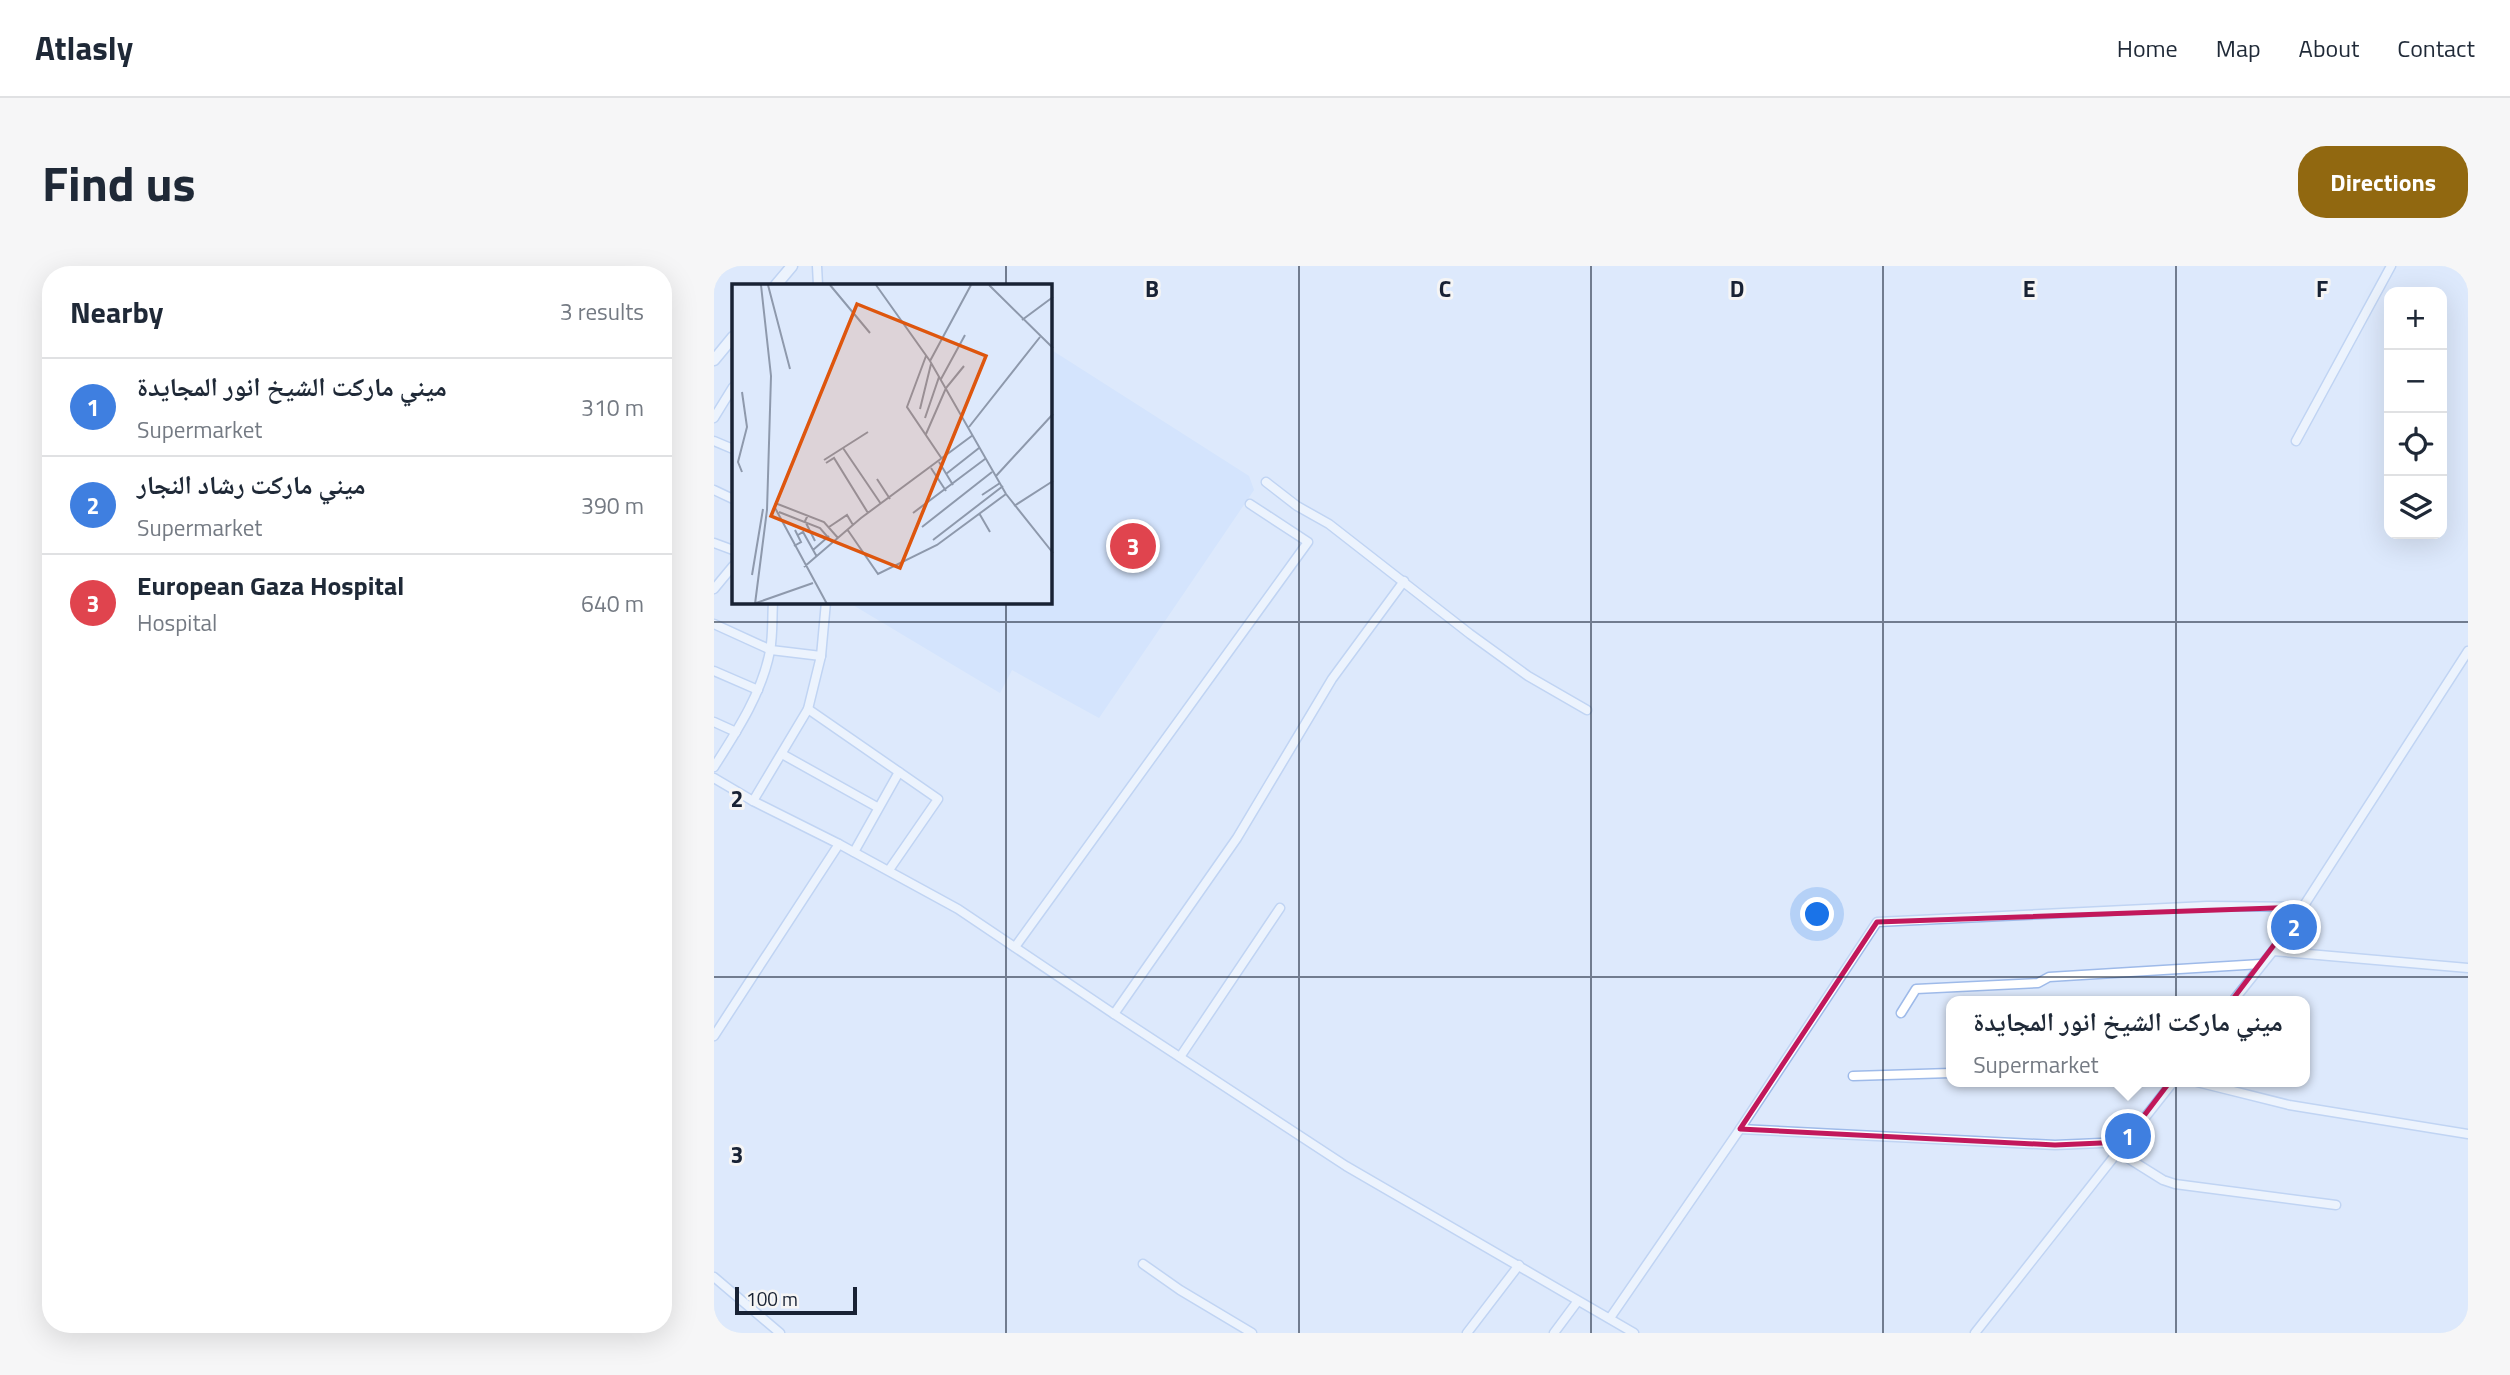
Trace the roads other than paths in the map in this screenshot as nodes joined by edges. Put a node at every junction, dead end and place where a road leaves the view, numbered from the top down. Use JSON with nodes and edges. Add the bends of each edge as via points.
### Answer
{"nodes":[{"id":1,"x":792,"y":266,"type":"edge"},
{"id":2,"x":817,"y":266,"type":"edge"},
{"id":3,"x":2391,"y":266,"type":"edge"},
{"id":4,"x":777,"y":284,"type":"edge"},
{"id":5,"x":818,"y":284,"type":"edge"},
{"id":6,"x":732,"y":338,"type":"edge"},
{"id":7,"x":714,"y":360,"type":"edge"},
{"id":8,"x":729,"y":400,"type":"edge"},
{"id":9,"x":714,"y":418,"type":"edge"},
{"id":10,"x":714,"y":440,"type":"edge"},
{"id":11,"x":2296,"y":441,"type":"dead end"},
{"id":12,"x":732,"y":449,"type":"edge"},
{"id":13,"x":1266,"y":482,"type":"dead end"},
{"id":14,"x":714,"y":490,"type":"edge"},
{"id":15,"x":732,"y":499,"type":"edge"},
{"id":16,"x":1250,"y":504,"type":"dead end"},
{"id":17,"x":714,"y":543,"type":"edge"},
{"id":18,"x":732,"y":550,"type":"edge"},
{"id":19,"x":732,"y":567,"type":"edge"},
{"id":20,"x":1404,"y":581,"type":"junction"},
{"id":21,"x":714,"y":589,"type":"edge"},
{"id":22,"x":774,"y":604,"type":"edge"},
{"id":23,"x":826,"y":604,"type":"edge"},
{"id":24,"x":714,"y":624,"type":"edge"},
{"id":25,"x":771,"y":650,"type":"junction"},
{"id":26,"x":2468,"y":651,"type":"edge"},
{"id":27,"x":821,"y":656,"type":"junction"},
{"id":28,"x":714,"y":671,"type":"edge"},
{"id":29,"x":758,"y":691,"type":"junction"},
{"id":30,"x":808,"y":709,"type":"junction"},
{"id":31,"x":1587,"y":710,"type":"dead end"},
{"id":32,"x":714,"y":722,"type":"edge"},
{"id":33,"x":736,"y":732,"type":"junction"},
{"id":34,"x":782,"y":754,"type":"junction"},
{"id":35,"x":714,"y":767,"type":"edge"},
{"id":36,"x":899,"y":772,"type":"junction"},
{"id":37,"x":714,"y":778,"type":"edge"},
{"id":38,"x":753,"y":801,"type":"junction"},
{"id":39,"x":877,"y":807,"type":"junction"},
{"id":40,"x":839,"y":844,"type":"junction"},
{"id":41,"x":854,"y":852,"type":"junction"},
{"id":42,"x":888,"y":870,"type":"junction"},
{"id":43,"x":2303,"y":906,"type":"junction"},
{"id":44,"x":1280,"y":908,"type":"dead end"},
{"id":45,"x":1015,"y":947,"type":"junction"},
{"id":46,"x":2273,"y":951,"type":"junction"},
{"id":47,"x":2261,"y":964,"type":"junction"},
{"id":48,"x":2468,"y":968,"type":"edge"},
{"id":49,"x":2237,"y":996,"type":"edge"},
{"id":50,"x":1901,"y":1013,"type":"dead end"},
{"id":51,"x":1114,"y":1014,"type":"junction"},
{"id":52,"x":714,"y":1036,"type":"edge"},
{"id":53,"x":1180,"y":1057,"type":"junction"},
{"id":54,"x":1946,"y":1073,"type":"edge"},
{"id":55,"x":1853,"y":1076,"type":"dead end"},
{"id":56,"x":2169,"y":1087,"type":"edge"},
{"id":57,"x":2217,"y":1087,"type":"edge"},
{"id":58,"x":1740,"y":1129,"type":"junction"},
{"id":59,"x":2468,"y":1134,"type":"edge"},
{"id":60,"x":2124,"y":1142,"type":"junction"},
{"id":61,"x":2336,"y":1205,"type":"dead end"},
{"id":62,"x":1143,"y":1264,"type":"dead end"},
{"id":63,"x":1519,"y":1265,"type":"junction"},
{"id":64,"x":714,"y":1276,"type":"edge"},
{"id":65,"x":1577,"y":1302,"type":"junction"},
{"id":66,"x":1610,"y":1318,"type":"junction"},
{"id":67,"x":780,"y":1333,"type":"edge"},
{"id":68,"x":1252,"y":1333,"type":"edge"},
{"id":69,"x":1466,"y":1333,"type":"edge"},
{"id":70,"x":1554,"y":1333,"type":"edge"},
{"id":71,"x":1634,"y":1333,"type":"edge"},
{"id":72,"x":1975,"y":1333,"type":"edge"}],
"edges":[{"from":1,"to":4,"type":"street"},
{"from":2,"to":5,"type":"street"},
{"from":3,"to":11,"type":"street"},
{"from":6,"to":7,"type":"street"},
{"from":8,"to":9,"type":"street"},
{"from":10,"to":12,"type":"street"},
{"from":13,"to":20,"type":"street"},
{"from":14,"to":15,"type":"street"},
{"from":16,"to":45,"type":"street","via":[[1308,542]]},
{"from":17,"to":18,"type":"street"},
{"from":19,"to":21,"type":"street"},
{"from":20,"to":31,"type":"street","via":[[1528,676]]},
{"from":20,"to":51,"type":"street","via":[[1332,679],[1237,838]]},
{"from":22,"to":25,"type":"street"},
{"from":23,"to":27,"type":"street"},
{"from":24,"to":25,"type":"street"},
{"from":25,"to":27,"type":"street"},
{"from":25,"to":29,"type":"street"},
{"from":26,"to":43,"type":"street"},
{"from":27,"to":30,"type":"street"},
{"from":28,"to":29,"type":"street"},
{"from":29,"to":33,"type":"street"},
{"from":30,"to":34,"type":"street"},
{"from":30,"to":36,"type":"street"},
{"from":32,"to":33,"type":"street"},
{"from":33,"to":35,"type":"street"},
{"from":34,"to":38,"type":"street"},
{"from":34,"to":39,"type":"street"},
{"from":36,"to":39,"type":"street"},
{"from":36,"to":42,"type":"street","via":[[938,799]]},
{"from":37,"to":38,"type":"street"},
{"from":38,"to":40,"type":"street"},
{"from":39,"to":41,"type":"street"},
{"from":40,"to":41,"type":"street"},
{"from":40,"to":52,"type":"street"},
{"from":41,"to":42,"type":"street"},
{"from":42,"to":45,"type":"street"},
{"from":43,"to":46,"type":"street"},
{"from":43,"to":58,"type":"street","via":[[2207,906],[1877,922]]},
{"from":44,"to":53,"type":"street"},
{"from":45,"to":51,"type":"street"},
{"from":46,"to":47,"type":"street"},
{"from":46,"to":48,"type":"street"},
{"from":47,"to":49,"type":"street"},
{"from":47,"to":50,"type":"street","via":[[2049,977],[2038,984],[1916,989]]},
{"from":51,"to":53,"type":"street"},
{"from":53,"to":63,"type":"street","via":[[1346,1166]]},
{"from":54,"to":55,"type":"street"},
{"from":56,"to":60,"type":"street"},
{"from":57,"to":59,"type":"street","via":[[2289,1105]]},
{"from":58,"to":60,"type":"street","via":[[2055,1145]]},
{"from":58,"to":66,"type":"street"},
{"from":60,"to":61,"type":"street","via":[[2123,1155],[2175,1184]]},
{"from":60,"to":72,"type":"street"},
{"from":62,"to":68,"type":"street"},
{"from":63,"to":65,"type":"street"},
{"from":63,"to":69,"type":"street"},
{"from":64,"to":67,"type":"street"},
{"from":65,"to":66,"type":"street"},
{"from":65,"to":70,"type":"street"},
{"from":66,"to":71,"type":"street"}]}
